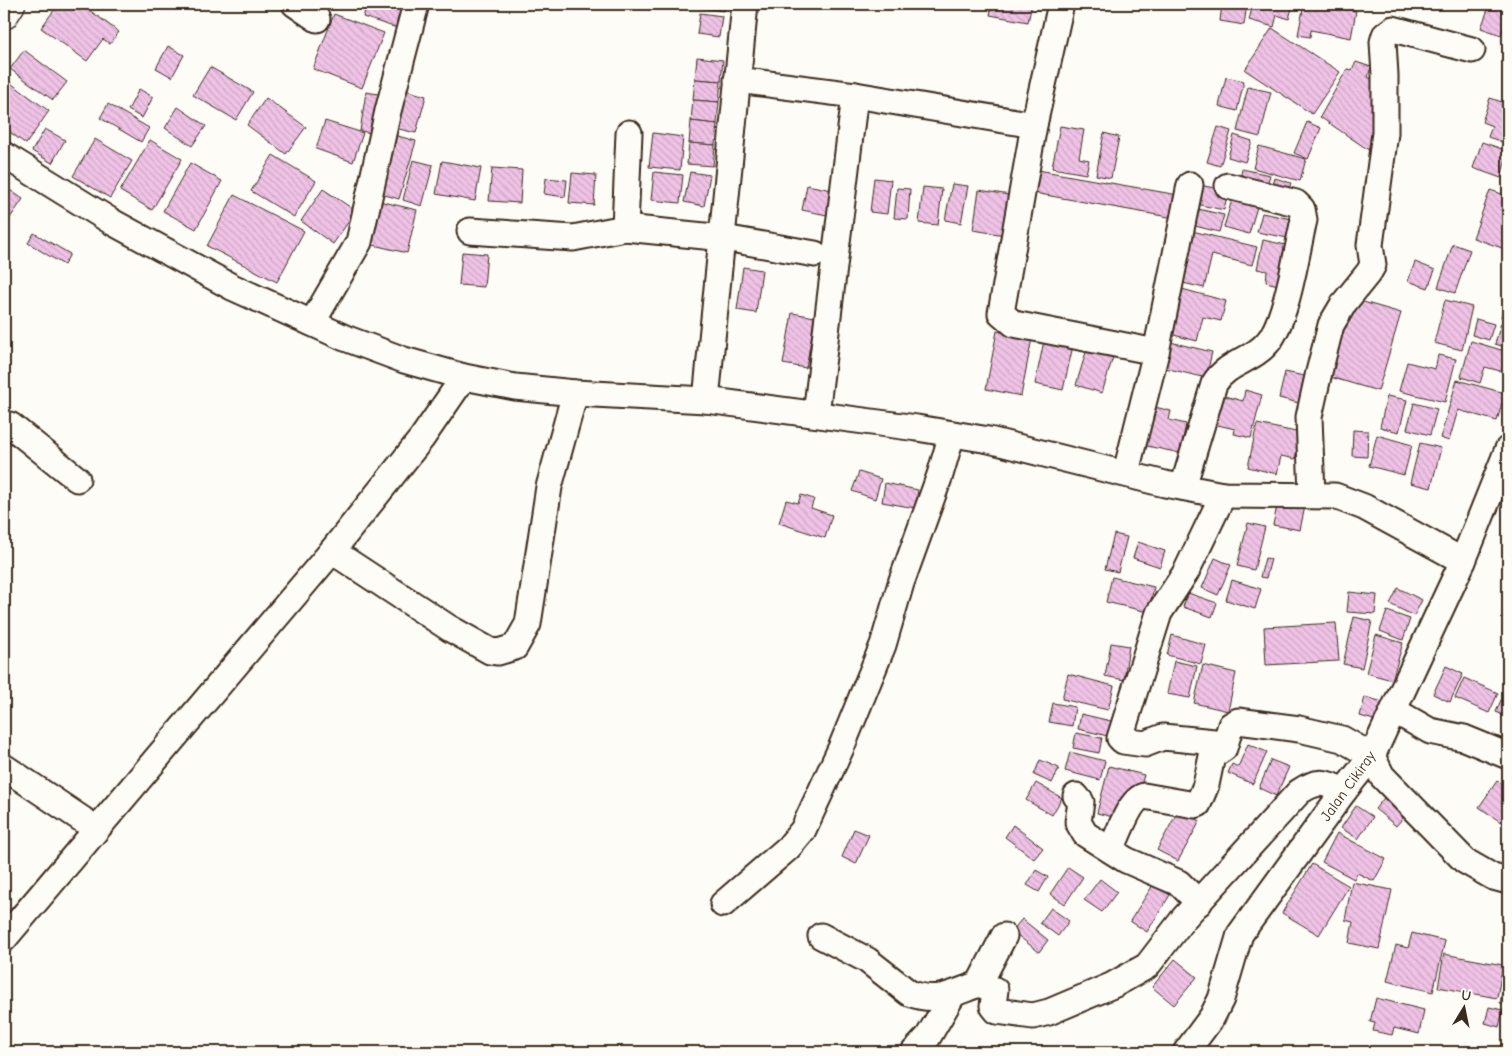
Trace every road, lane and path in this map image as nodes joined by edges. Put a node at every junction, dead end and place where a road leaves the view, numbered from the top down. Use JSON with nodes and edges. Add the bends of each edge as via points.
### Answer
{"nodes":[{"id":1,"x":10,"y":4,"type":"edge"},
{"id":2,"x":295,"y":4,"type":"edge"},
{"id":3,"x":416,"y":4,"type":"edge"},
{"id":4,"x":745,"y":4,"type":"edge"},
{"id":5,"x":1061,"y":4,"type":"edge"},
{"id":6,"x":4,"y":15,"type":"edge"},
{"id":7,"x":317,"y":19,"type":"dead end"},
{"id":8,"x":1472,"y":50,"type":"dead end"},
{"id":9,"x":737,"y":80,"type":"junction"},
{"id":10,"x":855,"y":95,"type":"junction"},
{"id":11,"x":1034,"y":125,"type":"junction"},
{"id":12,"x":629,"y":133,"type":"dead end"},
{"id":13,"x":4,"y":155,"type":"edge"},
{"id":14,"x":1190,"y":184,"type":"dead end"},
{"id":15,"x":1228,"y":186,"type":"dead end"},
{"id":16,"x":625,"y":228,"type":"junction"},
{"id":17,"x":470,"y":231,"type":"dead end"},
{"id":18,"x":724,"y":238,"type":"junction"},
{"id":19,"x":815,"y":254,"type":"dead end"},
{"id":20,"x":312,"y":324,"type":"junction"},
{"id":21,"x":1156,"y":352,"type":"junction"},
{"id":22,"x":464,"y":377,"type":"junction"},
{"id":23,"x":575,"y":393,"type":"junction"},
{"id":24,"x":706,"y":400,"type":"junction"},
{"id":25,"x":816,"y":414,"type":"junction"},
{"id":26,"x":4,"y":424,"type":"edge"},
{"id":27,"x":952,"y":434,"type":"junction"},
{"id":28,"x":1508,"y":449,"type":"edge"},
{"id":29,"x":1126,"y":472,"type":"junction"},
{"id":30,"x":77,"y":479,"type":"dead end"},
{"id":31,"x":1183,"y":487,"type":"junction"},
{"id":32,"x":1223,"y":495,"type":"junction"},
{"id":33,"x":1312,"y":495,"type":"junction"},
{"id":34,"x":332,"y":551,"type":"junction"},
{"id":35,"x":1463,"y":561,"type":"junction"},
{"id":36,"x":1395,"y":711,"type":"junction"},
{"id":37,"x":1225,"y":743,"type":"junction"},
{"id":38,"x":1508,"y":756,"type":"edge"},
{"id":39,"x":4,"y":767,"type":"edge"},
{"id":40,"x":1359,"y":773,"type":"junction"},
{"id":41,"x":1076,"y":796,"type":"dead end"},
{"id":42,"x":95,"y":828,"type":"junction"},
{"id":43,"x":1111,"y":850,"type":"junction"},
{"id":44,"x":1508,"y":881,"type":"edge"},
{"id":45,"x":1199,"y":902,"type":"junction"},
{"id":46,"x":723,"y":904,"type":"dead end"},
{"id":47,"x":6,"y":933,"type":"edge"},
{"id":48,"x":821,"y":936,"type":"dead end"},
{"id":49,"x":1004,"y":936,"type":"dead end"},
{"id":50,"x":989,"y":993,"type":"junction"},
{"id":51,"x":952,"y":996,"type":"junction"},
{"id":52,"x":914,"y":1052,"type":"edge"},
{"id":53,"x":1186,"y":1052,"type":"edge"}],
"edges":[{"from":1,"to":6,"type":"street"},
{"from":2,"to":7,"type":"street"},
{"from":3,"to":20,"type":"street","via":[[358,242]]},
{"from":4,"to":9,"type":"street"},
{"from":5,"to":11,"type":"street"},
{"from":8,"to":33,"type":"street","via":[[1393,29],[1385,35],[1385,133],[1370,245],[1372,264],[1370,272],[1344,303],[1332,325],[1318,372],[1309,416]]},
{"from":9,"to":10,"type":"street"},
{"from":9,"to":18,"type":"street"},
{"from":10,"to":11,"type":"street"},
{"from":10,"to":25,"type":"street"},
{"from":11,"to":21,"type":"street","via":[[1001,313],[1014,324]]},
{"from":12,"to":16,"type":"street"},
{"from":13,"to":20,"type":"street","via":[[114,223],[232,288]]},
{"from":14,"to":21,"type":"street"},
{"from":15,"to":31,"type":"street","via":[[1296,203],[1302,209],[1304,220],[1281,315],[1270,341],[1255,355],[1228,368],[1214,384]]},
{"from":16,"to":17,"type":"street","via":[[573,238]]},
{"from":16,"to":18,"type":"street"},
{"from":18,"to":19,"type":"street"},
{"from":18,"to":24,"type":"street"},
{"from":20,"to":22,"type":"street","via":[[404,360]]},
{"from":21,"to":29,"type":"street"},
{"from":22,"to":23,"type":"street"},
{"from":22,"to":34,"type":"street","via":[[422,438]]},
{"from":23,"to":24,"type":"street"},
{"from":23,"to":34,"type":"street","via":[[549,488],[528,624],[515,647],[490,651]]},
{"from":24,"to":25,"type":"street"},
{"from":25,"to":27,"type":"street"},
{"from":26,"to":30,"type":"street","via":[[10,425]]},
{"from":27,"to":29,"type":"street"},
{"from":27,"to":46,"type":"street","via":[[883,645],[803,830],[788,848]]},
{"from":28,"to":35,"type":"street","name":"Jalan Cikiray"},
{"from":29,"to":31,"type":"street"},
{"from":31,"to":32,"type":"street"},
{"from":32,"to":33,"type":"street"},
{"from":32,"to":37,"type":"street","via":[[1197,552],[1159,613],[1120,738],[1145,744],[1162,737]]},
{"from":33,"to":35,"type":"street","via":[[1335,496],[1364,506]]},
{"from":34,"to":42,"type":"street"},
{"from":35,"to":36,"type":"street","name":"Jalan Cikiray"},
{"from":36,"to":38,"type":"street","via":[[1430,731],[1464,738]]},
{"from":36,"to":40,"type":"street","name":"Jalan Cikiray"},
{"from":37,"to":40,"type":"street","via":[[1231,725],[1238,721],[1299,729],[1342,739]]},
{"from":37,"to":43,"type":"street","via":[[1212,756],[1198,804],[1139,798],[1131,806]]},
{"from":39,"to":42,"type":"street"},
{"from":40,"to":44,"type":"street","via":[[1382,776],[1465,861],[1493,877]]},
{"from":40,"to":45,"type":"street","via":[[1311,784],[1299,792]]},
{"from":40,"to":53,"type":"street","name":"Jalan Cikiray","via":[[1240,934],[1221,999]]},
{"from":41,"to":43,"type":"street","via":[[1081,802],[1080,828]]},
{"from":42,"to":47,"type":"street"},
{"from":43,"to":45,"type":"street","via":[[1179,884]]},
{"from":45,"to":50,"type":"street","via":[[1146,966],[1129,977],[1049,1012],[1033,1016],[997,1011]]},
{"from":48,"to":51,"type":"street","via":[[867,960],[909,993],[925,997]]},
{"from":49,"to":50,"type":"street"},
{"from":50,"to":51,"type":"street"},
{"from":51,"to":52,"type":"street","via":[[928,1037]]}]}
